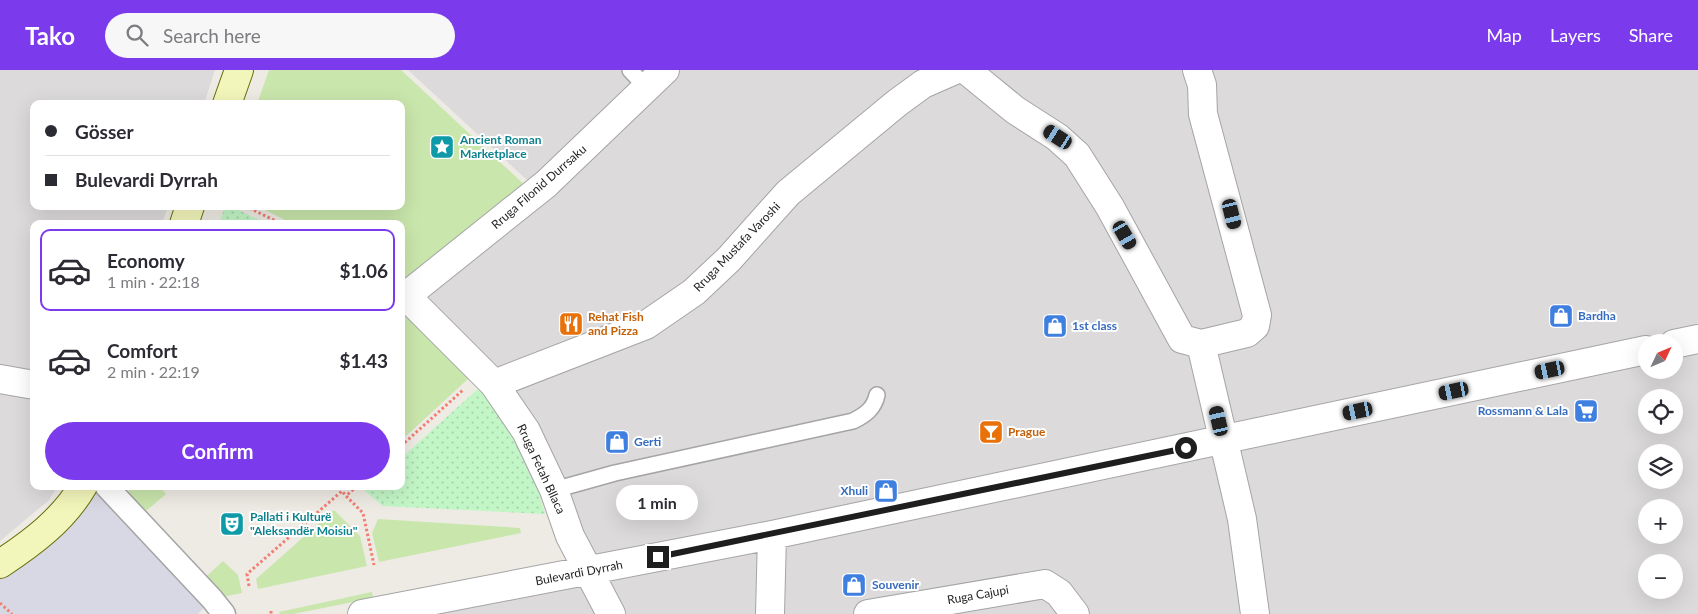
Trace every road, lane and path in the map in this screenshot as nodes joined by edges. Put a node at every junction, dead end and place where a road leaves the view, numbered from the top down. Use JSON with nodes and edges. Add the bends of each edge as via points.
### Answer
{"nodes":[{"id":1,"x":239,"y":70,"type":"edge"},
{"id":2,"x":955,"y":70,"type":"edge"},
{"id":3,"x":966,"y":70,"type":"edge"},
{"id":4,"x":1197,"y":70,"type":"edge"},
{"id":5,"x":647,"y":76,"type":"edge"},
{"id":6,"x":917,"y":77,"type":"edge"},
{"id":7,"x":228,"y":100,"type":"edge"},
{"id":8,"x":253,"y":210,"type":"edge"},
{"id":9,"x":274,"y":220,"type":"edge"},
{"id":10,"x":406,"y":296,"type":"joint"},
{"id":11,"x":1698,"y":339,"type":"edge"},
{"id":12,"x":1683,"y":342,"type":"edge"},
{"id":13,"x":1201,"y":344,"type":"junction"},
{"id":14,"x":1638,"y":352,"type":"edge"},
{"id":15,"x":488,"y":378,"type":"junction"},
{"id":16,"x":0,"y":379,"type":"edge"},
{"id":17,"x":30,"y":384,"type":"edge"},
{"id":18,"x":877,"y":395,"type":"dead end"},
{"id":19,"x":1223,"y":440,"type":"junction"},
{"id":20,"x":405,"y":443,"type":"edge"},
{"id":21,"x":81,"y":490,"type":"edge"},
{"id":22,"x":110,"y":490,"type":"edge"},
{"id":23,"x":353,"y":490,"type":"edge"},
{"id":24,"x":554,"y":490,"type":"junction"},
{"id":25,"x":346,"y":496,"type":"junction"},
{"id":26,"x":772,"y":535,"type":"junction"},
{"id":27,"x":0,"y":564,"type":"edge"},
{"id":28,"x":374,"y":565,"type":"dead end"},
{"id":29,"x":589,"y":571,"type":"junction"},
{"id":30,"x":249,"y":586,"type":"dead end"},
{"id":31,"x":0,"y":603,"type":"edge"},
{"id":32,"x":12,"y":614,"type":"edge"},
{"id":33,"x":224,"y":614,"type":"edge"},
{"id":34,"x":362,"y":614,"type":"edge"},
{"id":35,"x":612,"y":614,"type":"edge"},
{"id":36,"x":770,"y":614,"type":"edge"},
{"id":37,"x":868,"y":614,"type":"edge"},
{"id":38,"x":1076,"y":614,"type":"edge"},
{"id":39,"x":1255,"y":614,"type":"edge"}],
"edges":[{"from":1,"to":7,"type":"main road"},
{"from":2,"to":6,"type":"street","name":"Rruga Mustafa Varoshi"},
{"from":3,"to":13,"type":"street","via":[[1015,110],[1058,137],[1077,156],[1110,207],[1182,339]]},
{"from":4,"to":13,"type":"street","via":[[1202,85],[1203,114],[1257,315],[1254,326],[1246,333]]},
{"from":5,"to":10,"type":"street","name":"Rruga Filonid Durrsaku","via":[[546,184]]},
{"from":6,"to":15,"type":"street","name":"Rruga Mustafa Varoshi","via":[[788,194],[694,292],[646,325]]},
{"from":8,"to":9,"type":"path"},
{"from":10,"to":15,"type":"street","name":"Rruga Fetah Bllaca"},
{"from":11,"to":12,"type":"street"},
{"from":13,"to":19,"type":"street"},
{"from":14,"to":19,"type":"street","name":"Bulevardi Dyrrah"},
{"from":15,"to":20,"type":"path"},
{"from":15,"to":24,"type":"street","name":"Rruga Fetah Bllaca","via":[[526,431]]},
{"from":16,"to":17,"type":"street"},
{"from":18,"to":24,"type":"lane","via":[[867,414],[853,421],[615,473]]},
{"from":19,"to":26,"type":"street","name":"Bulevardi Dyrrah"},
{"from":19,"to":39,"type":"street","via":[[1242,520]]},
{"from":21,"to":27,"type":"main road","via":[[59,518]]},
{"from":22,"to":33,"type":"street"},
{"from":23,"to":25,"type":"path"},
{"from":24,"to":29,"type":"street","name":"Rruga Fetah Bllaca","via":[[570,536]]},
{"from":25,"to":28,"type":"path","via":[[363,513]]},
{"from":25,"to":30,"type":"path","via":[[342,491],[247,574]]},
{"from":26,"to":29,"type":"street","name":"Bulevardi Dyrrah"},
{"from":26,"to":36,"type":"street"},
{"from":29,"to":34,"type":"street","name":"Bulevardi Dyrrah"},
{"from":29,"to":35,"type":"street","name":"Rruga Fetah Bllaca"},
{"from":31,"to":32,"type":"path"},
{"from":37,"to":38,"type":"street","name":"Ruga Cajupi","via":[[1045,584],[1059,593]]}]}
